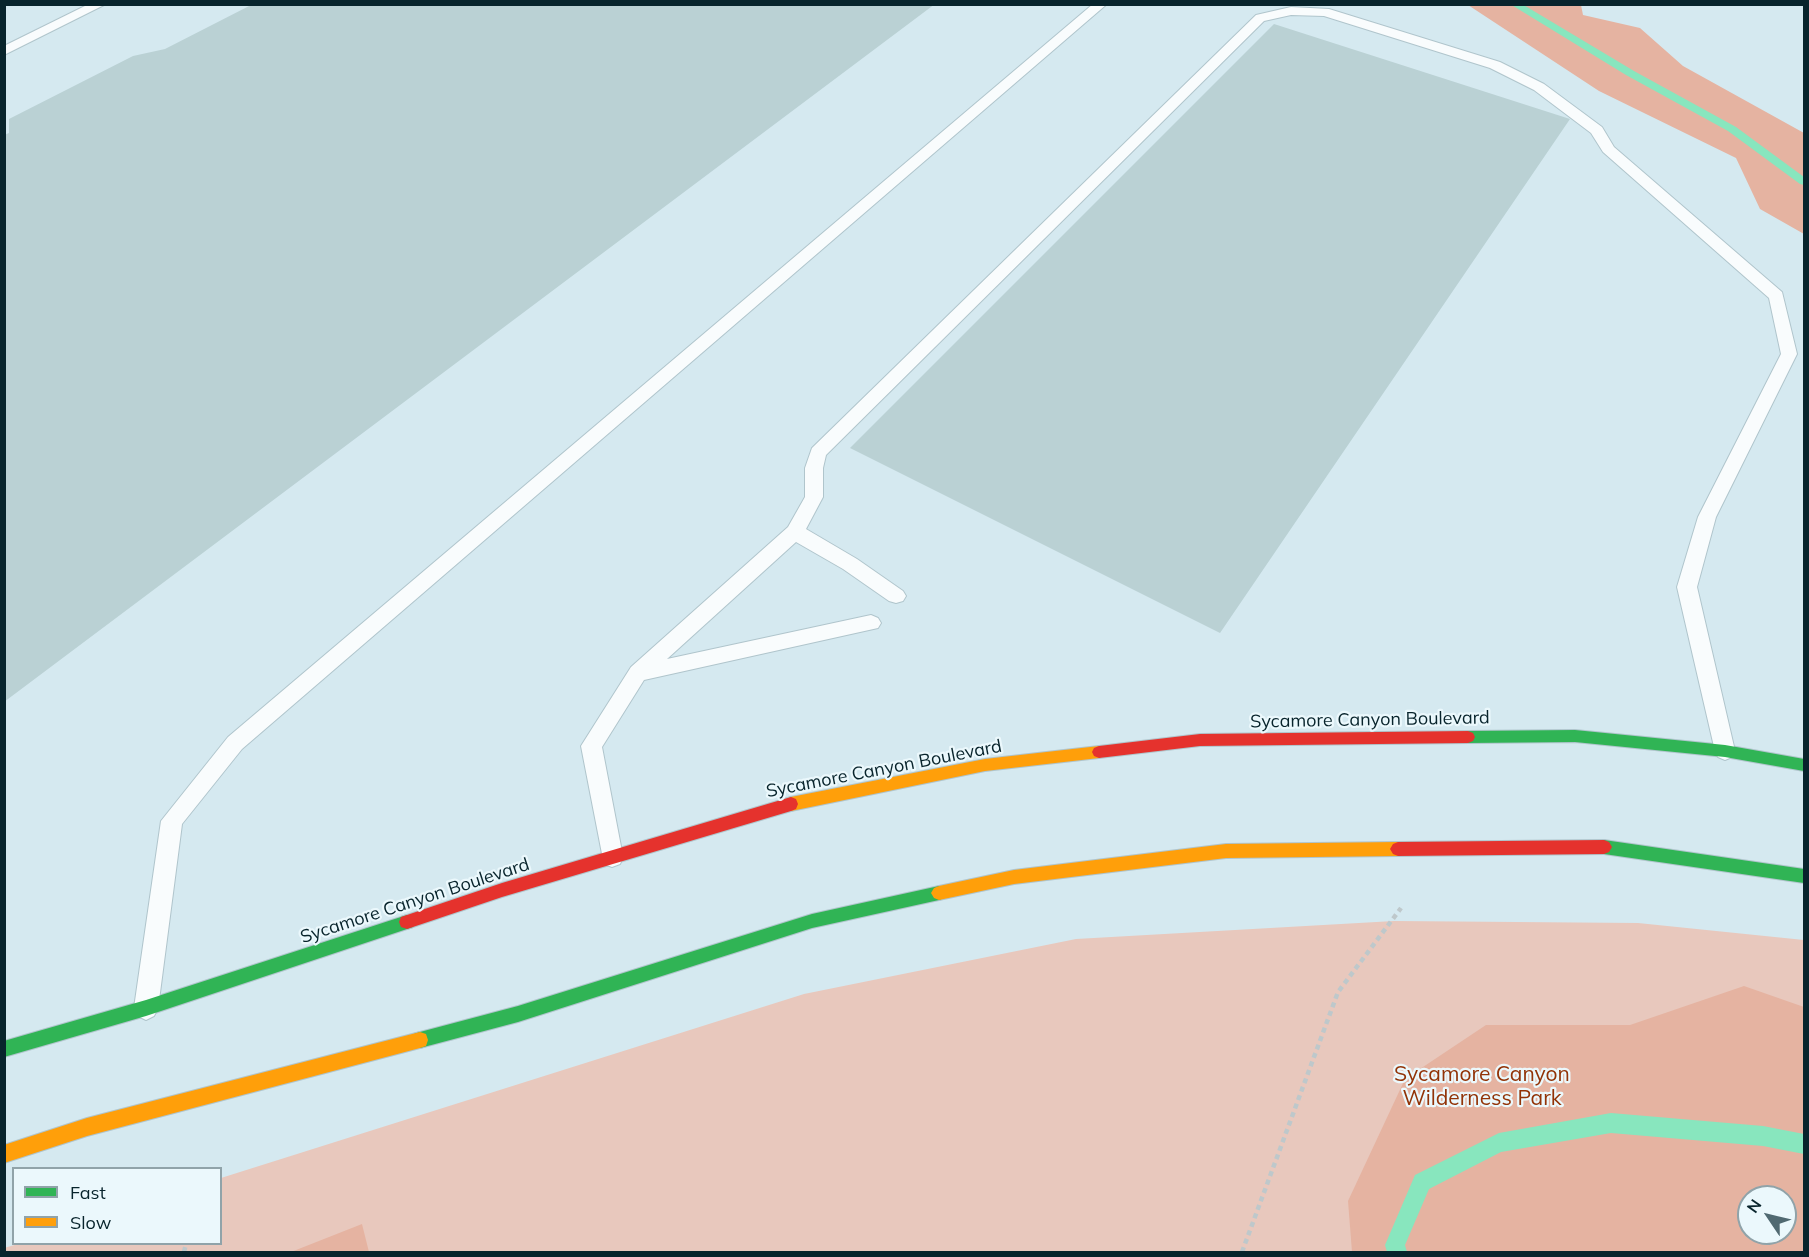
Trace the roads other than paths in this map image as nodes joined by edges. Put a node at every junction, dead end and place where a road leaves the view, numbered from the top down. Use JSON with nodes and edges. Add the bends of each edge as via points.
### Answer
{"nodes":[{"id":1,"x":100,"y":4,"type":"edge"},
{"id":2,"x":1101,"y":4,"type":"edge"},
{"id":3,"x":4,"y":51,"type":"edge"},
{"id":4,"x":795,"y":532,"type":"junction"},
{"id":5,"x":896,"y":596,"type":"dead end"},
{"id":6,"x":871,"y":623,"type":"dead end"},
{"id":7,"x":638,"y":673,"type":"junction"},
{"id":8,"x":1725,"y":751,"type":"junction"},
{"id":9,"x":1804,"y":765,"type":"edge"},
{"id":10,"x":612,"y":857,"type":"junction"},
{"id":11,"x":1804,"y":876,"type":"edge"},
{"id":12,"x":146,"y":1008,"type":"junction"},
{"id":13,"x":4,"y":1049,"type":"edge"},
{"id":14,"x":4,"y":1154,"type":"edge"}],
"edges":[{"from":1,"to":3,"type":"lane"},
{"from":2,"to":12,"type":"lane","via":[[235,743],[172,821]]},
{"from":4,"to":5,"type":"lane"},
{"from":4,"to":7,"type":"lane"},
{"from":4,"to":8,"type":"lane","via":[[814,497],[818,452],[1260,18],[1291,11],[1325,12],[1495,65],[1539,87],[1597,130],[1608,149],[1776,296],[1789,354],[1707,517],[1687,587]]},
{"from":6,"to":7,"type":"lane"},
{"from":7,"to":10,"type":"lane","via":[[591,746]]},
{"from":8,"to":9,"type":"main road","name":"Sycamore Canyon Boulevard"},
{"from":8,"to":10,"type":"main road","name":"Sycamore Canyon Boulevard","via":[[1575,736],[1200,740],[985,765],[783,806]]},
{"from":10,"to":12,"type":"main road","name":"Sycamore Canyon Boulevard"},
{"from":11,"to":14,"type":"main road","via":[[1605,847],[1226,851],[1014,877],[812,921],[518,1014],[87,1127]]},
{"from":12,"to":13,"type":"main road","name":"Sycamore Canyon Boulevard"}]}
